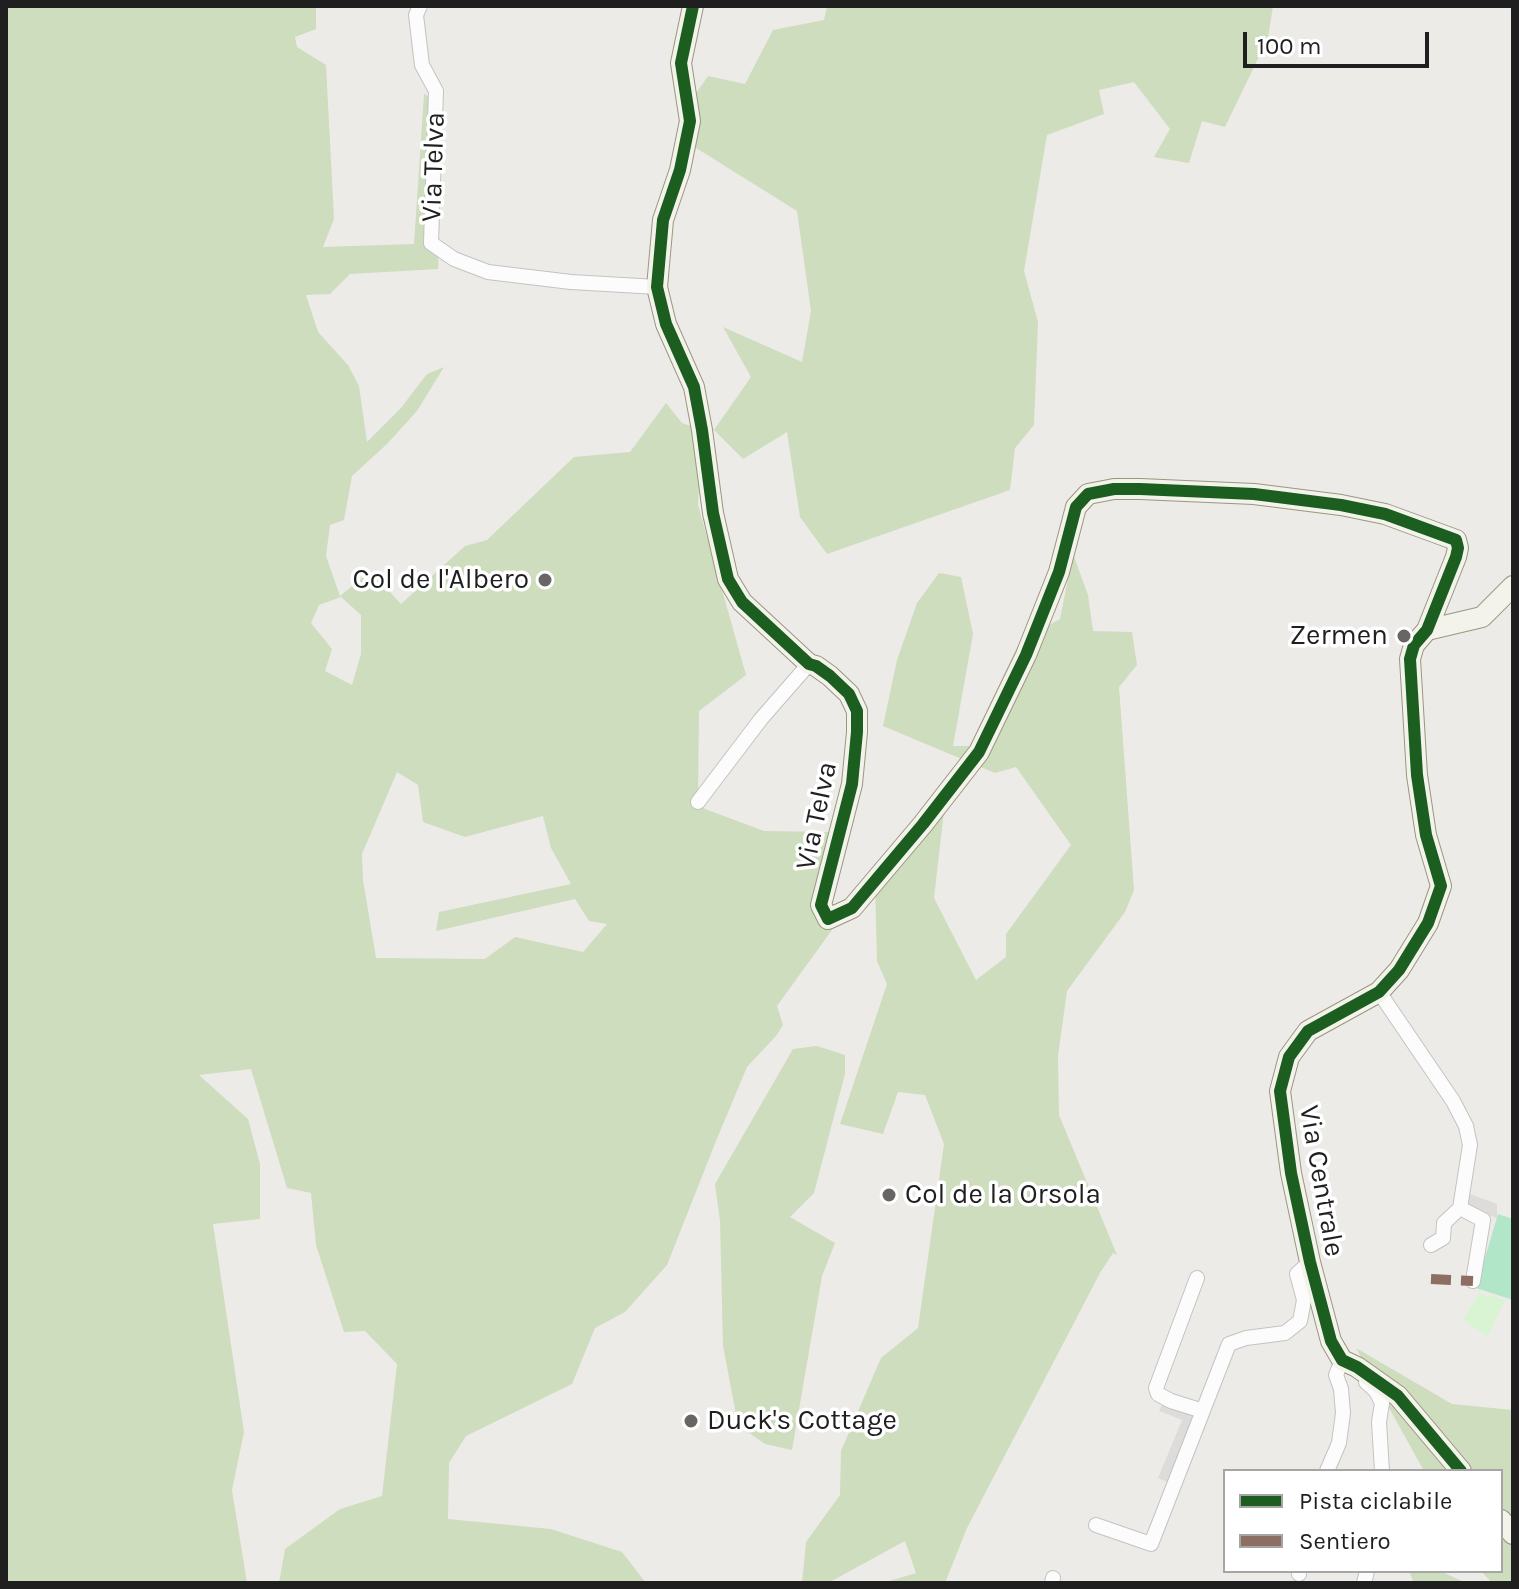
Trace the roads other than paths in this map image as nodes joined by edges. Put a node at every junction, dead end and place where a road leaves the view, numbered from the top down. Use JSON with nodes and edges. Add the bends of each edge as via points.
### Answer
{"nodes":[{"id":1,"x":420,"y":6,"type":"edge"},
{"id":2,"x":693,"y":6,"type":"edge"},
{"id":3,"x":657,"y":287,"type":"junction"},
{"id":4,"x":1513,"y":586,"type":"edge"},
{"id":5,"x":1427,"y":630,"type":"junction"},
{"id":6,"x":809,"y":664,"type":"junction"},
{"id":7,"x":698,"y":802,"type":"dead end"},
{"id":8,"x":1379,"y":992,"type":"junction"},
{"id":9,"x":1460,"y":1208,"type":"junction"},
{"id":10,"x":1431,"y":1245,"type":"dead end"},
{"id":11,"x":1310,"y":1262,"type":"junction"},
{"id":12,"x":1197,"y":1278,"type":"dead end"},
{"id":13,"x":1473,"y":1281,"type":"dead end"},
{"id":14,"x":1350,"y":1364,"type":"junction"},
{"id":15,"x":1203,"y":1411,"type":"junction"},
{"id":16,"x":1328,"y":1469,"type":"edge"},
{"id":17,"x":1382,"y":1469,"type":"edge"},
{"id":18,"x":1459,"y":1469,"type":"edge"},
{"id":19,"x":1096,"y":1525,"type":"dead end"}],
"edges":[{"from":1,"to":3,"type":"street","name":"Via Telva","via":[[416,15],[422,65],[436,91],[431,243],[488,272]]},
{"from":2,"to":3,"type":"street","name":"Via Telva","via":[[681,63],[690,121],[663,220]]},
{"from":3,"to":6,"type":"street","name":"Via Telva","via":[[666,324],[694,387],[728,579],[742,602]]},
{"from":4,"to":5,"type":"street","via":[[1482,617]]},
{"from":5,"to":6,"type":"street","name":"Via Telva","via":[[1456,557],[1456,540],[1385,514],[1269,496],[1140,489],[1088,494],[1076,507],[1059,572],[979,752],[852,908],[828,919],[821,905],[852,784],[857,711],[849,694]]},
{"from":5,"to":8,"type":"street","name":"Via Centrale","via":[[1410,659],[1419,790],[1441,886],[1428,923]]},
{"from":6,"to":7,"type":"street"},
{"from":8,"to":9,"type":"street","via":[[1466,1126],[1470,1145]]},
{"from":8,"to":11,"type":"street","name":"Via Centrale","via":[[1308,1031],[1289,1057],[1280,1091]]},
{"from":9,"to":10,"type":"street","via":[[1444,1223],[1443,1238]]},
{"from":9,"to":13,"type":"street","via":[[1483,1220]]},
{"from":11,"to":14,"type":"street","name":"Via Centrale","via":[[1331,1341]]},
{"from":11,"to":15,"type":"street","via":[[1297,1274],[1304,1300],[1300,1321],[1285,1333],[1229,1344]]},
{"from":12,"to":15,"type":"street","via":[[1156,1388],[1171,1401]]},
{"from":14,"to":16,"type":"street","name":"Via Centrale","via":[[1336,1375],[1343,1413]]},
{"from":14,"to":17,"type":"street","via":[[1382,1403]]},
{"from":14,"to":18,"type":"street","via":[[1398,1396]]},
{"from":15,"to":19,"type":"street","via":[[1151,1544]]}]}
